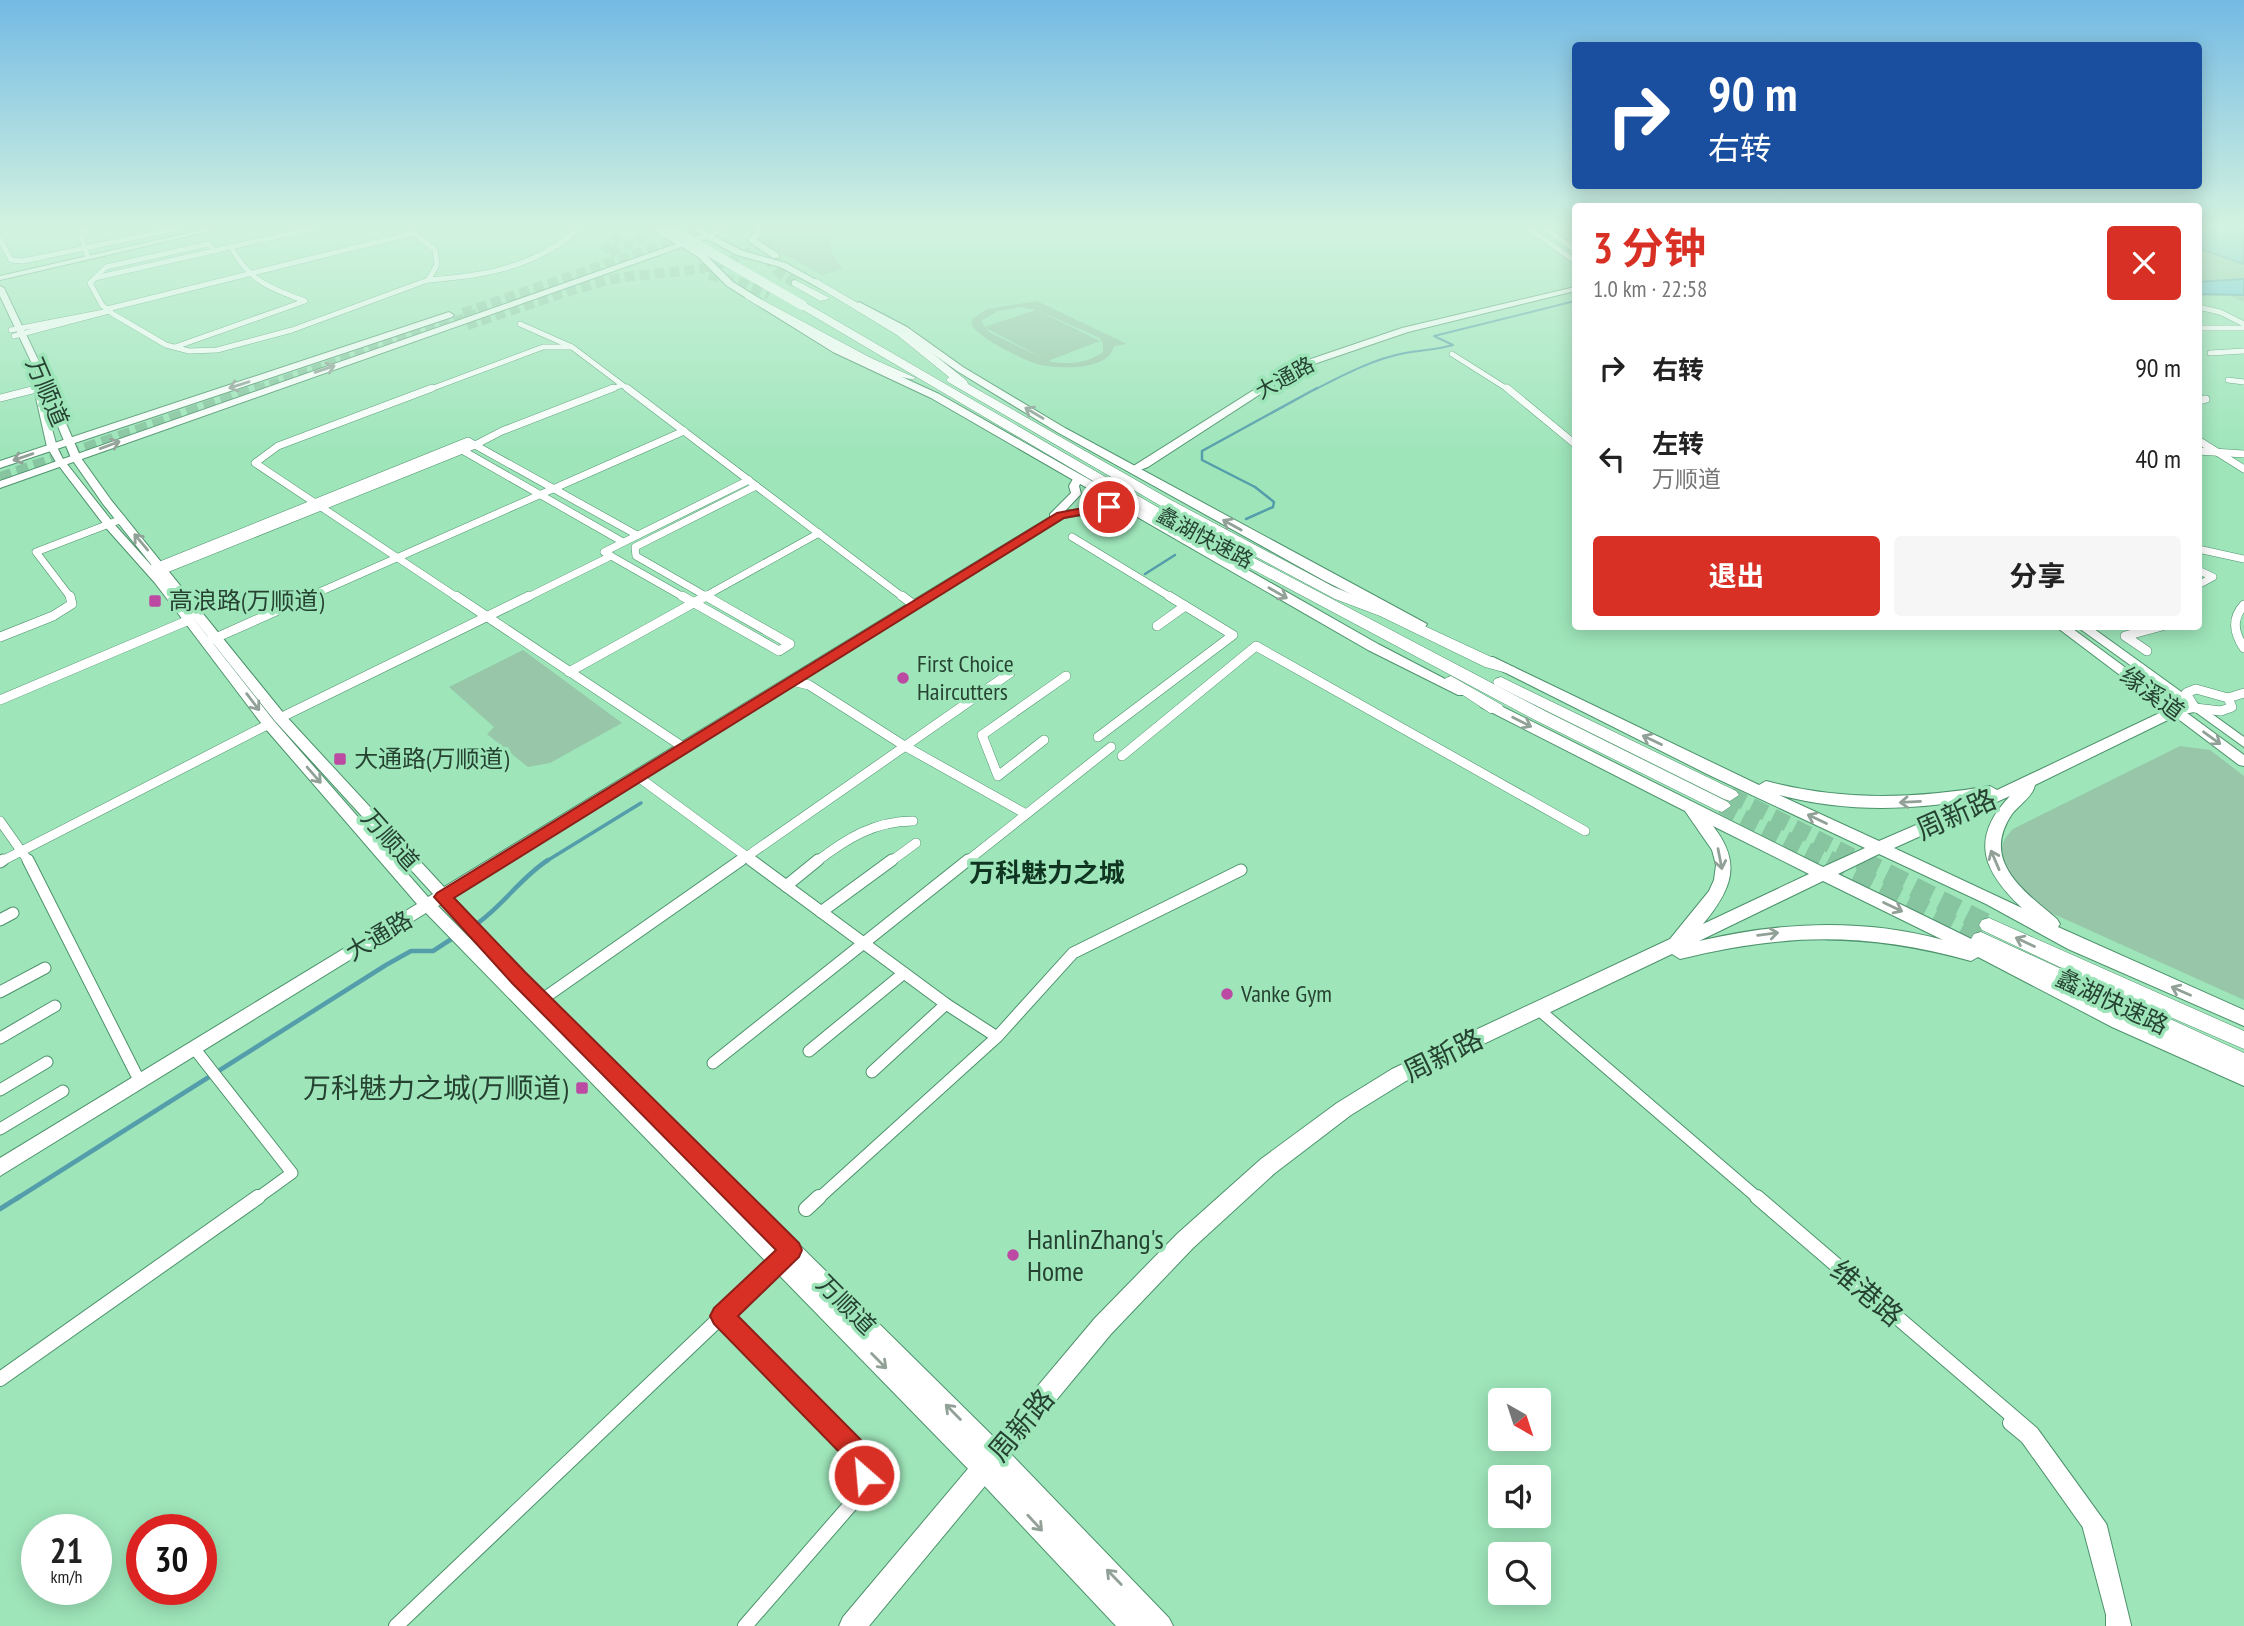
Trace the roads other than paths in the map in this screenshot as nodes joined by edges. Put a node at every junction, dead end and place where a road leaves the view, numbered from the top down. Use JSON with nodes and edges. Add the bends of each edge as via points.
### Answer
{"nodes":[{"id":1,"x":5,"y":302,"type":"edge"},
{"id":2,"x":103,"y":302,"type":"edge"},
{"id":3,"x":139,"y":302,"type":"edge"},
{"id":4,"x":303,"y":302,"type":"edge"},
{"id":5,"x":368,"y":302,"type":"edge"},
{"id":6,"x":483,"y":302,"type":"edge"},
{"id":7,"x":500,"y":302,"type":"edge"},
{"id":8,"x":758,"y":302,"type":"tunnel mouth"},
{"id":9,"x":759,"y":302,"type":"tunnel mouth"},
{"id":10,"x":781,"y":302,"type":"tunnel mouth"},
{"id":11,"x":803,"y":302,"type":"tunnel mouth"},
{"id":12,"x":803,"y":302,"type":"tunnel mouth"},
{"id":13,"x":840,"y":302,"type":"edge"},
{"id":14,"x":845,"y":302,"type":"edge"},
{"id":15,"x":849,"y":302,"type":"edge"},
{"id":16,"x":1522,"y":302,"type":"edge"},
{"id":17,"x":807,"y":304,"type":"junction"},
{"id":18,"x":0,"y":307,"type":"edge"},
{"id":19,"x":2202,"y":308,"type":"edge"},
{"id":20,"x":108,"y":310,"type":"junction"},
{"id":21,"x":520,"y":324,"type":"dead end"},
{"id":22,"x":2244,"y":326,"type":"edge"},
{"id":23,"x":2202,"y":328,"type":"edge"},
{"id":24,"x":16,"y":332,"type":"junction"},
{"id":25,"x":175,"y":347,"type":"junction"},
{"id":26,"x":572,"y":347,"type":"junction"},
{"id":27,"x":2244,"y":351,"type":"edge"},
{"id":28,"x":1452,"y":354,"type":"dead end"},
{"id":29,"x":2210,"y":354,"type":"dead end"},
{"id":30,"x":943,"y":367,"type":"junction"},
{"id":31,"x":2228,"y":380,"type":"dead end"},
{"id":32,"x":2244,"y":382,"type":"edge"},
{"id":33,"x":622,"y":385,"type":"junction"},
{"id":34,"x":42,"y":388,"type":"junction"},
{"id":35,"x":932,"y":388,"type":"junction"},
{"id":36,"x":974,"y":392,"type":"junction"},
{"id":37,"x":0,"y":398,"type":"edge"},
{"id":38,"x":977,"y":409,"type":"junction"},
{"id":39,"x":684,"y":431,"type":"junction"},
{"id":40,"x":68,"y":441,"type":"junction"},
{"id":41,"x":1572,"y":441,"type":"edge"},
{"id":42,"x":2202,"y":443,"type":"edge"},
{"id":43,"x":475,"y":445,"type":"junction"},
{"id":44,"x":51,"y":447,"type":"junction"},
{"id":45,"x":462,"y":450,"type":"junction"},
{"id":46,"x":2202,"y":451,"type":"edge"},
{"id":47,"x":2215,"y":452,"type":"junction"},
{"id":48,"x":2244,"y":454,"type":"edge"},
{"id":49,"x":76,"y":458,"type":"junction"},
{"id":50,"x":62,"y":463,"type":"junction"},
{"id":51,"x":0,"y":465,"type":"edge"},
{"id":52,"x":2244,"y":469,"type":"edge"},
{"id":53,"x":1132,"y":470,"type":"junction"},
{"id":54,"x":1078,"y":479,"type":"junction"},
{"id":55,"x":753,"y":483,"type":"junction"},
{"id":56,"x":0,"y":485,"type":"edge"},
{"id":57,"x":554,"y":489,"type":"junction"},
{"id":58,"x":539,"y":496,"type":"junction"},
{"id":59,"x":313,"y":502,"type":"junction"},
{"id":60,"x":1124,"y":505,"type":"junction"},
{"id":61,"x":321,"y":507,"type":"junction"},
{"id":62,"x":122,"y":520,"type":"junction"},
{"id":63,"x":109,"y":524,"type":"junction"},
{"id":64,"x":818,"y":533,"type":"junction"},
{"id":65,"x":637,"y":536,"type":"junction"},
{"id":66,"x":1072,"y":537,"type":"dead end"},
{"id":67,"x":623,"y":542,"type":"junction"},
{"id":68,"x":2202,"y":550,"type":"edge"},
{"id":69,"x":611,"y":555,"type":"junction"},
{"id":70,"x":399,"y":558,"type":"junction"},
{"id":71,"x":2244,"y":559,"type":"edge"},
{"id":72,"x":158,"y":568,"type":"junction"},
{"id":73,"x":2202,"y":572,"type":"edge"},
{"id":74,"x":2202,"y":583,"type":"edge"},
{"id":75,"x":1332,"y":591,"type":"junction"},
{"id":76,"x":704,"y":595,"type":"junction"},
{"id":77,"x":692,"y":601,"type":"junction"},
{"id":78,"x":913,"y":604,"type":"junction"},
{"id":79,"x":2244,"y":605,"type":"edge"},
{"id":80,"x":1185,"y":606,"type":"junction"},
{"id":81,"x":1343,"y":611,"type":"junction"},
{"id":82,"x":485,"y":616,"type":"junction"},
{"id":83,"x":189,"y":620,"type":"junction"},
{"id":84,"x":1157,"y":626,"type":"dead end"},
{"id":85,"x":2066,"y":630,"type":"edge"},
{"id":86,"x":2088,"y":630,"type":"edge"},
{"id":87,"x":2147,"y":630,"type":"edge"},
{"id":88,"x":0,"y":637,"type":"edge"},
{"id":89,"x":211,"y":640,"type":"junction"},
{"id":90,"x":2244,"y":648,"type":"edge"},
{"id":91,"x":2147,"y":651,"type":"dead end"},
{"id":92,"x":1507,"y":668,"type":"junction"},
{"id":93,"x":569,"y":672,"type":"junction"},
{"id":94,"x":1010,"y":673,"type":"dead end"},
{"id":95,"x":1066,"y":676,"type":"dead end"},
{"id":96,"x":792,"y":681,"type":"junction"},
{"id":97,"x":2244,"y":693,"type":"edge"},
{"id":98,"x":2228,"y":698,"type":"junction"},
{"id":99,"x":0,"y":700,"type":"edge"},
{"id":100,"x":1496,"y":709,"type":"junction"},
{"id":101,"x":2197,"y":709,"type":"junction"},
{"id":102,"x":2177,"y":713,"type":"junction"},
{"id":103,"x":275,"y":721,"type":"junction"},
{"id":104,"x":1098,"y":737,"type":"dead end"},
{"id":105,"x":1044,"y":740,"type":"dead end"},
{"id":106,"x":2244,"y":743,"type":"edge"},
{"id":107,"x":904,"y":745,"type":"junction"},
{"id":108,"x":681,"y":746,"type":"junction"},
{"id":109,"x":1111,"y":747,"type":"dead end"},
{"id":110,"x":1122,"y":756,"type":"dead end"},
{"id":111,"x":2244,"y":762,"type":"edge"},
{"id":112,"x":1714,"y":771,"type":"junction"},
{"id":113,"x":637,"y":776,"type":"junction"},
{"id":114,"x":2028,"y":785,"type":"junction"},
{"id":115,"x":1683,"y":804,"type":"junction"},
{"id":116,"x":1026,"y":814,"type":"junction"},
{"id":117,"x":0,"y":821,"type":"edge"},
{"id":118,"x":913,"y":821,"type":"dead end"},
{"id":119,"x":1585,"y":831,"type":"dead end"},
{"id":120,"x":916,"y":843,"type":"dead end"},
{"id":121,"x":1882,"y":849,"type":"junction"},
{"id":122,"x":23,"y":850,"type":"junction"},
{"id":123,"x":748,"y":858,"type":"junction"},
{"id":124,"x":0,"y":862,"type":"edge"},
{"id":125,"x":1241,"y":870,"type":"dead end"},
{"id":126,"x":1828,"y":876,"type":"junction"},
{"id":127,"x":786,"y":886,"type":"junction"},
{"id":128,"x":433,"y":900,"type":"junction"},
{"id":129,"x":821,"y":912,"type":"junction"},
{"id":130,"x":13,"y":913,"type":"dead end"},
{"id":131,"x":0,"y":920,"type":"edge"},
{"id":132,"x":863,"y":943,"type":"junction"},
{"id":133,"x":2074,"y":944,"type":"junction"},
{"id":134,"x":1674,"y":950,"type":"junction"},
{"id":135,"x":45,"y":968,"type":"dead end"},
{"id":136,"x":904,"y":973,"type":"junction"},
{"id":137,"x":2027,"y":977,"type":"junction"},
{"id":138,"x":0,"y":992,"type":"edge"},
{"id":139,"x":536,"y":1004,"type":"junction"},
{"id":140,"x":946,"y":1004,"type":"junction"},
{"id":141,"x":55,"y":1006,"type":"dead end"},
{"id":142,"x":1538,"y":1013,"type":"junction"},
{"id":143,"x":2244,"y":1018,"type":"edge"},
{"id":144,"x":997,"y":1037,"type":"junction"},
{"id":145,"x":0,"y":1038,"type":"edge"},
{"id":146,"x":2244,"y":1040,"type":"edge"},
{"id":147,"x":194,"y":1048,"type":"junction"},
{"id":148,"x":809,"y":1051,"type":"dead end"},
{"id":149,"x":47,"y":1062,"type":"dead end"},
{"id":150,"x":713,"y":1063,"type":"dead end"},
{"id":151,"x":2244,"y":1063,"type":"edge"},
{"id":152,"x":872,"y":1072,"type":"dead end"},
{"id":153,"x":2244,"y":1078,"type":"edge"},
{"id":154,"x":138,"y":1081,"type":"junction"},
{"id":155,"x":0,"y":1090,"type":"edge"},
{"id":156,"x":63,"y":1091,"type":"dead end"},
{"id":157,"x":0,"y":1129,"type":"edge"},
{"id":158,"x":0,"y":1165,"type":"edge"},
{"id":159,"x":806,"y":1209,"type":"dead end"},
{"id":160,"x":785,"y":1255,"type":"junction"},
{"id":161,"x":722,"y":1316,"type":"junction"},
{"id":162,"x":0,"y":1379,"type":"edge"},
{"id":163,"x":993,"y":1464,"type":"junction"},
{"id":164,"x":396,"y":1626,"type":"edge"},
{"id":165,"x":745,"y":1626,"type":"edge"},
{"id":166,"x":852,"y":1626,"type":"edge"},
{"id":167,"x":860,"y":1626,"type":"edge"},
{"id":168,"x":1132,"y":1626,"type":"edge"},
{"id":169,"x":1161,"y":1626,"type":"edge"},
{"id":170,"x":2113,"y":1626,"type":"edge"},
{"id":171,"x":2124,"y":1626,"type":"edge"}],
"edges":[{"from":1,"to":24,"type":"street","name":"万顺道"},
{"from":2,"to":20,"type":"street"},
{"from":3,"to":20,"type":"street"},
{"from":4,"to":25,"type":"street"},
{"from":5,"to":25,"type":"street","via":[[292,330],[217,350]]},
{"from":6,"to":40,"type":"main road","one_way":true},
{"from":49,"to":7,"type":"main road","one_way":true},
{"from":8,"to":54,"type":"main road","via":[[836,350],[935,396]]},
{"from":9,"to":35,"type":"highway","via":[[867,360]]},
{"from":10,"to":35,"type":"highway"},
{"from":11,"to":17,"type":"highway","name":"蠡湖快速路"},
{"from":12,"to":17,"type":"highway","name":"蠡湖快速路","bridge":true},
{"from":13,"to":30,"type":"highway"},
{"from":14,"to":30,"type":"highway","via":[[901,333]]},
{"from":53,"to":15,"type":"main road","one_way":true,"via":[[960,369],[904,329]]},
{"from":16,"to":53,"type":"street","name":"大通路","via":[[1405,330],[1311,362]]},
{"from":17,"to":36,"type":"highway","name":"蠡湖快速路"},
{"from":17,"to":38,"type":"highway","name":"蠡湖快速路"},
{"from":18,"to":24,"type":"street","name":"万顺道"},
{"from":19,"to":22,"type":"street"},
{"from":20,"to":24,"type":"street"},
{"from":20,"to":25,"type":"street"},
{"from":21,"to":26,"type":"street"},
{"from":22,"to":23,"type":"street"},
{"from":24,"to":34,"type":"street","name":"万顺道"},
{"from":26,"to":33,"type":"street"},
{"from":26,"to":59,"type":"street","via":[[543,347],[278,446],[255,463]]},
{"from":27,"to":29,"type":"street"},
{"from":28,"to":41,"type":"street","via":[[1504,384]]},
{"from":30,"to":36,"type":"highway"},
{"from":31,"to":32,"type":"street"},
{"from":33,"to":39,"type":"street"},
{"from":33,"to":43,"type":"street"},
{"from":34,"to":37,"type":"street"},
{"from":34,"to":40,"type":"street","name":"万顺道"},
{"from":34,"to":44,"type":"street","name":"万顺道"},
{"from":35,"to":38,"type":"highway"},
{"from":36,"to":75,"type":"highway","name":"蠡湖快速路","via":[[1166,503]]},
{"from":38,"to":81,"type":"highway","name":"蠡湖快速路","via":[[1154,512]]},
{"from":39,"to":55,"type":"street"},
{"from":39,"to":57,"type":"street"},
{"from":40,"to":44,"type":"main road"},
{"from":40,"to":49,"type":"street","name":"万顺道"},
{"from":42,"to":47,"type":"street"},
{"from":43,"to":45,"type":"street"},
{"from":43,"to":57,"type":"street"},
{"from":43,"to":59,"type":"street","via":[[468,441]]},
{"from":44,"to":50,"type":"street","name":"万顺道"},
{"from":44,"to":51,"type":"main road","one_way":true},
{"from":45,"to":58,"type":"street"},
{"from":45,"to":61,"type":"street"},
{"from":46,"to":47,"type":"street"},
{"from":47,"to":48,"type":"street"},
{"from":47,"to":52,"type":"street"},
{"from":49,"to":50,"type":"main road"},
{"from":49,"to":62,"type":"street","name":"万顺道"},
{"from":50,"to":56,"type":"main road"},
{"from":50,"to":63,"type":"street","name":"万顺道"},
{"from":92,"to":53,"type":"main road","one_way":true,"via":[[1327,578]]},
{"from":54,"to":60,"type":"main road"},
{"from":54,"to":78,"type":"street","name":"大通路","via":[[1076,494],[1058,514]]},
{"from":55,"to":64,"type":"street"},
{"from":55,"to":65,"type":"street"},
{"from":55,"to":76,"type":"street","via":[[635,547],[636,556]]},
{"from":57,"to":58,"type":"street"},
{"from":57,"to":65,"type":"street"},
{"from":58,"to":67,"type":"street"},
{"from":58,"to":70,"type":"street"},
{"from":59,"to":61,"type":"street"},
{"from":59,"to":72,"type":"street"},
{"from":60,"to":78,"type":"street","name":"大通路","via":[[1061,515]]},
{"from":60,"to":100,"type":"main road","one_way":true,"via":[[1373,647]]},
{"from":61,"to":70,"type":"street"},
{"from":61,"to":72,"type":"street"},
{"from":62,"to":63,"type":"street"},
{"from":72,"to":62,"type":"street","name":"万顺道","one_way":true},
{"from":63,"to":72,"type":"street","name":"万顺道"},
{"from":63,"to":88,"type":"street","via":[[37,552],[72,604]]},
{"from":64,"to":76,"type":"street"},
{"from":64,"to":78,"type":"street"},
{"from":65,"to":67,"type":"street"},
{"from":66,"to":80,"type":"street"},
{"from":67,"to":69,"type":"street","via":[[604,552]]},
{"from":68,"to":71,"type":"street"},
{"from":69,"to":77,"type":"street"},
{"from":69,"to":82,"type":"street"},
{"from":70,"to":82,"type":"street"},
{"from":70,"to":89,"type":"street"},
{"from":72,"to":83,"type":"street","name":"万顺道"},
{"from":72,"to":89,"type":"street","name":"万顺道"},
{"from":73,"to":74,"type":"street","via":[[2213,578]]},
{"from":75,"to":81,"type":"highway","name":"蠡湖快速路","via":[[1726,801],[1541,716]]},
{"from":75,"to":92,"type":"highway"},
{"from":76,"to":77,"type":"street"},
{"from":76,"to":77,"type":"street","via":[[790,644],[779,651]]},
{"from":77,"to":93,"type":"street"},
{"from":78,"to":96,"type":"street","name":"大通路"},
{"from":78,"to":108,"type":"street","name":"大通路"},
{"from":79,"to":90,"type":"street","via":[[2234,625]]},
{"from":80,"to":84,"type":"street"},
{"from":80,"to":104,"type":"street","via":[[1233,635]]},
{"from":81,"to":100,"type":"highway","via":[[1352,624]]},
{"from":82,"to":93,"type":"street"},
{"from":82,"to":103,"type":"street"},
{"from":83,"to":89,"type":"street","name":"万顺道"},
{"from":83,"to":99,"type":"street"},
{"from":85,"to":102,"type":"street","name":"缘溪道"},
{"from":86,"to":101,"type":"street","name":"缘溪道"},
{"from":87,"to":91,"type":"street","via":[[2125,636]]},
{"from":89,"to":103,"type":"street","name":"万顺道"},
{"from":112,"to":92,"type":"main road","one_way":true},
{"from":93,"to":108,"type":"street"},
{"from":94,"to":107,"type":"street"},
{"from":95,"to":105,"type":"street","via":[[982,735],[998,776]]},
{"from":96,"to":107,"type":"street","via":[[809,685]]},
{"from":96,"to":108,"type":"street","name":"大通路"},
{"from":97,"to":98,"type":"street"},
{"from":98,"to":101,"type":"street","via":[[2232,708]]},
{"from":98,"to":101,"type":"street","via":[[2196,689],[2186,693]]},
{"from":100,"to":115,"type":"main road","one_way":true},
{"from":101,"to":102,"type":"main road","name":"周新路"},
{"from":101,"to":106,"type":"street","name":"缘溪道"},
{"from":102,"to":111,"type":"street","name":"缘溪道","one_way":true},
{"from":102,"to":114,"type":"main road","name":"周新路"},
{"from":103,"to":122,"type":"street"},
{"from":103,"to":128,"type":"street","name":"万顺道"},
{"from":107,"to":116,"type":"street"},
{"from":107,"to":123,"type":"street"},
{"from":108,"to":113,"type":"street","name":"大通路"},
{"from":108,"to":128,"type":"street","name":"大通路"},
{"from":109,"to":116,"type":"street"},
{"from":110,"to":119,"type":"street","via":[[1256,646]]},
{"from":114,"to":112,"type":"main road","one_way":true,"via":[[1932,801],[1853,803],[1785,792]]},
{"from":121,"to":112,"type":"main road","one_way":true},
{"from":113,"to":123,"type":"street"},
{"from":113,"to":128,"type":"street","name":"大通路"},
{"from":114,"to":121,"type":"main road","name":"周新路"},
{"from":133,"to":114,"type":"main road","one_way":true,"via":[[2014,890],[1993,860],[1990,847],[1997,821]]},
{"from":115,"to":126,"type":"main road"},
{"from":115,"to":134,"type":"main road","one_way":true,"via":[[1716,842],[1723,876],[1719,892]]},
{"from":116,"to":132,"type":"street"},
{"from":117,"to":122,"type":"street"},
{"from":118,"to":127,"type":"street","via":[[897,820],[859,831]]},
{"from":120,"to":129,"type":"street"},
{"from":121,"to":126,"type":"main road","name":"周新路"},
{"from":121,"to":133,"type":"main road","via":[[1993,900]]},
{"from":122,"to":124,"type":"street"},
{"from":122,"to":154,"type":"street"},
{"from":123,"to":127,"type":"street"},
{"from":123,"to":139,"type":"street"},
{"from":125,"to":144,"type":"street","via":[[1073,953]]},
{"from":126,"to":134,"type":"main road","name":"周新路"},
{"from":126,"to":137,"type":"main road","one_way":true},
{"from":127,"to":129,"type":"street"},
{"from":128,"to":139,"type":"street","name":"万顺道"},
{"from":128,"to":147,"type":"street","name":"大通路"},
{"from":128,"to":154,"type":"street","name":"大通路"},
{"from":129,"to":132,"type":"street"},
{"from":130,"to":131,"type":"street"},
{"from":132,"to":136,"type":"street"},
{"from":132,"to":150,"type":"street"},
{"from":143,"to":133,"type":"main road","one_way":true},
{"from":134,"to":137,"type":"main road","one_way":true,"via":[[1767,934],[1850,930],[1949,947]]},
{"from":134,"to":142,"type":"main road","name":"周新路"},
{"from":135,"to":138,"type":"street"},
{"from":136,"to":140,"type":"street"},
{"from":136,"to":148,"type":"street"},
{"from":137,"to":153,"type":"main road"},
{"from":139,"to":160,"type":"street","name":"万顺道"},
{"from":140,"to":144,"type":"street"},
{"from":140,"to":152,"type":"street"},
{"from":141,"to":145,"type":"street"},
{"from":142,"to":163,"type":"main road","name":"周新路","via":[[1399,1083],[1272,1172],[1108,1331]]},
{"from":142,"to":170,"type":"street","name":"维港路","via":[[2027,1437],[2089,1524]]},
{"from":142,"to":171,"type":"street","name":"维港路","via":[[2032,1433],[2100,1527]]},
{"from":144,"to":159,"type":"street"},
{"from":146,"to":151,"type":"highway","name":"蠡湖快速路","one_way":true,"via":[[1985,932]]},
{"from":147,"to":154,"type":"street","name":"大通路"},
{"from":147,"to":162,"type":"street","via":[[292,1173]]},
{"from":149,"to":155,"type":"street"},
{"from":154,"to":158,"type":"street","name":"大通路"},
{"from":156,"to":157,"type":"street"},
{"from":160,"to":161,"type":"street"},
{"from":160,"to":163,"type":"street","name":"万顺道"},
{"from":161,"to":164,"type":"street"},
{"from":161,"to":165,"type":"street","via":[[861,1457],[864,1475],[853,1502]]},
{"from":163,"to":166,"type":"main road","name":"周新路"},
{"from":163,"to":167,"type":"main road","name":"周新路"},
{"from":163,"to":168,"type":"street","name":"万顺道","one_way":true},
{"from":169,"to":163,"type":"street","name":"万顺道","one_way":true}]}
